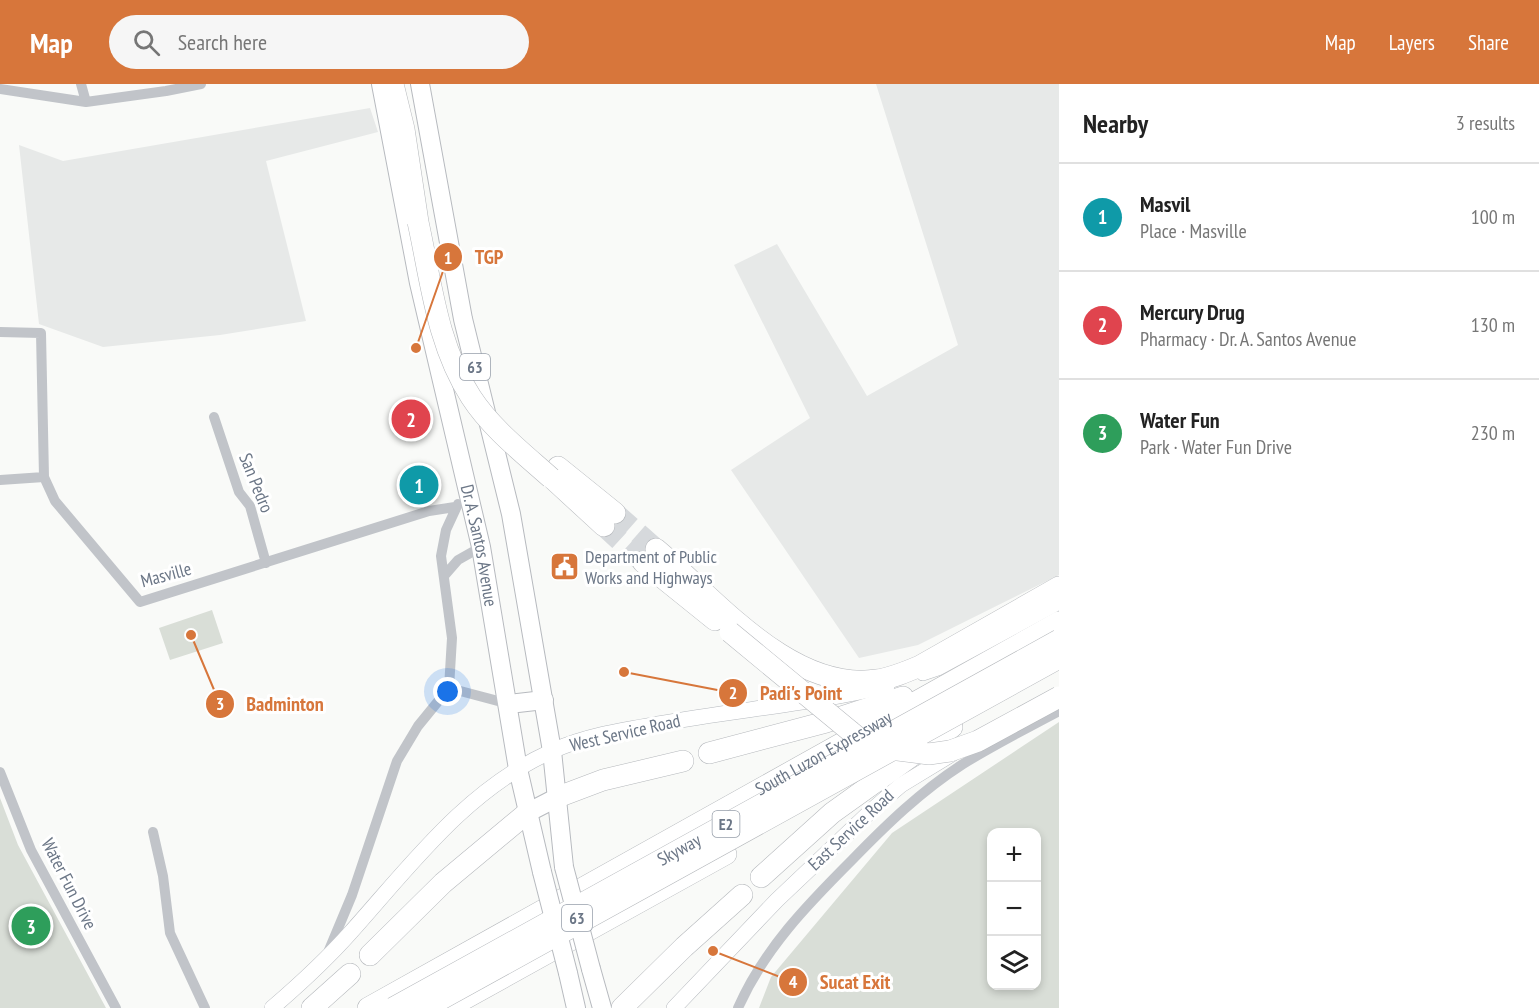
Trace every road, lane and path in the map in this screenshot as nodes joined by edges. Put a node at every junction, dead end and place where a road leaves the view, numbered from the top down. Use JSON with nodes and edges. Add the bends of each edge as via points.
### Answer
{"nodes":[{"id":1,"x":81,"y":84,"type":"edge"},
{"id":2,"x":201,"y":84,"type":"edge"},
{"id":3,"x":381,"y":84,"type":"edge"},
{"id":4,"x":393,"y":84,"type":"edge"},
{"id":5,"x":403,"y":84,"type":"edge"},
{"id":6,"x":420,"y":84,"type":"edge"},
{"id":7,"x":165,"y":88,"type":"edge"},
{"id":8,"x":0,"y":89,"type":"edge"},
{"id":9,"x":86,"y":102,"type":"junction"},
{"id":10,"x":423,"y":220,"type":"junction"},
{"id":11,"x":0,"y":332,"type":"edge"},
{"id":12,"x":214,"y":417,"type":"dead end"},
{"id":13,"x":44,"y":477,"type":"junction"},
{"id":14,"x":0,"y":480,"type":"edge"},
{"id":15,"x":470,"y":495,"type":"junction"},
{"id":16,"x":454,"y":507,"type":"junction"},
{"id":17,"x":609,"y":520,"type":"tunnel mouth"},
{"id":18,"x":481,"y":547,"type":"junction"},
{"id":19,"x":266,"y":563,"type":"junction"},
{"id":20,"x":444,"y":576,"type":"junction"},
{"id":21,"x":1059,"y":587,"type":"edge"},
{"id":22,"x":1059,"y":602,"type":"edge"},
{"id":23,"x":1059,"y":622,"type":"edge"},
{"id":24,"x":1059,"y":640,"type":"edge"},
{"id":25,"x":1000,"y":655,"type":"junction"},
{"id":26,"x":1059,"y":658,"type":"edge"},
{"id":27,"x":1059,"y":668,"type":"edge"},
{"id":28,"x":449,"y":688,"type":"junction"},
{"id":29,"x":1059,"y":691,"type":"edge"},
{"id":30,"x":1059,"y":698,"type":"edge"},
{"id":31,"x":544,"y":700,"type":"junction"},
{"id":32,"x":509,"y":704,"type":"junction"},
{"id":33,"x":1059,"y":711,"type":"edge"},
{"id":34,"x":952,"y":728,"type":"junction"},
{"id":35,"x":552,"y":751,"type":"junction"},
{"id":36,"x":709,"y":753,"type":"dead end"},
{"id":37,"x":683,"y":761,"type":"dead end"},
{"id":38,"x":518,"y":769,"type":"junction"},
{"id":39,"x":0,"y":772,"type":"edge"},
{"id":40,"x":558,"y":797,"type":"junction"},
{"id":41,"x":527,"y":813,"type":"junction"},
{"id":42,"x":153,"y":832,"type":"dead end"},
{"id":43,"x":761,"y":877,"type":"dead end"},
{"id":44,"x":742,"y":895,"type":"dead end"},
{"id":45,"x":370,"y":955,"type":"dead end"},
{"id":46,"x":321,"y":963,"type":"junction"},
{"id":47,"x":350,"y":974,"type":"dead end"},
{"id":48,"x":116,"y":1008,"type":"edge"},
{"id":49,"x":205,"y":1008,"type":"edge"},
{"id":50,"x":272,"y":1008,"type":"edge"},
{"id":51,"x":312,"y":1008,"type":"edge"},
{"id":52,"x":368,"y":1008,"type":"edge"},
{"id":53,"x":393,"y":1008,"type":"edge"},
{"id":54,"x":425,"y":1008,"type":"edge"},
{"id":55,"x":448,"y":1008,"type":"edge"},
{"id":56,"x":576,"y":1008,"type":"edge"},
{"id":57,"x":602,"y":1008,"type":"edge"},
{"id":58,"x":622,"y":1008,"type":"edge"},
{"id":59,"x":674,"y":1008,"type":"edge"},
{"id":60,"x":738,"y":1008,"type":"edge"}],
"edges":[{"from":1,"to":9,"type":"street"},
{"from":2,"to":7,"type":"street"},
{"from":3,"to":15,"type":"main road","name":"Dr. A. Santos Avenue","number":"63","via":[[419,283]]},
{"from":4,"to":10,"type":"highway"},
{"from":5,"to":10,"type":"highway"},
{"from":6,"to":31,"type":"main road","name":"Dr. A. Santos Avenue","number":"63","via":[[463,319],[511,514]]},
{"from":7,"to":9,"type":"street"},
{"from":8,"to":9,"type":"street"},
{"from":10,"to":17,"type":"highway","bridge":true,"via":[[444,343],[471,397],[506,438]]},
{"from":11,"to":13,"type":"street","name":"Masville","via":[[41,333]]},
{"from":12,"to":19,"type":"street","name":"San Pedro","via":[[239,492],[250,506]]},
{"from":13,"to":14,"type":"street"},
{"from":13,"to":19,"type":"street","name":"Masville","via":[[55,501],[140,602]]},
{"from":15,"to":16,"type":"street"},
{"from":15,"to":18,"type":"main road","name":"Dr. A. Santos Avenue","number":"63"},
{"from":16,"to":19,"type":"street","name":"Masville"},
{"from":16,"to":20,"type":"street","via":[[441,556]]},
{"from":18,"to":20,"type":"street","via":[[458,560]]},
{"from":18,"to":32,"type":"main road","name":"Dr. A. Santos Avenue","number":"63"},
{"from":20,"to":28,"type":"street","via":[[452,638]]},
{"from":21,"to":30,"type":"highway","bridge":true,"via":[[897,676],[875,681],[845,679],[790,662],[650,555],[861,740],[929,754],[950,751],[978,741]]},
{"from":22,"to":35,"type":"main road","name":"West Service Road","via":[[938,668],[888,686],[640,727]]},
{"from":23,"to":25,"type":"highway","name":"South Luzon Expressway","number":"E2"},
{"from":24,"to":53,"type":"highway","name":"Skyway","number":"E2","bridge":true},
{"from":25,"to":36,"type":"highway","via":[[890,703]]},
{"from":25,"to":52,"type":"highway","name":"South Luzon Expressway","number":"E2"},
{"from":26,"to":54,"type":"highway","name":"Skyway","number":"E2","bridge":true},
{"from":27,"to":34,"type":"highway","number":"E2"},
{"from":28,"to":32,"type":"street"},
{"from":28,"to":46,"type":"street","via":[[418,726],[398,761],[352,895]]},
{"from":29,"to":59,"type":"main road","name":"East Service Road","via":[[901,785],[816,862]]},
{"from":31,"to":32,"type":"main road"},
{"from":31,"to":35,"type":"main road","name":"Dr. A. Santos Avenue","number":"63"},
{"from":32,"to":38,"type":"main road","name":"Dr. A. Santos Avenue","number":"63"},
{"from":33,"to":60,"type":"street","via":[[962,765],[886,826],[772,946]]},
{"from":34,"to":43,"type":"highway","via":[[832,813]]},
{"from":34,"to":55,"type":"highway","number":"E2"},
{"from":35,"to":38,"type":"main road","name":"West Service Road"},
{"from":35,"to":40,"type":"main road","name":"Dr. A. Santos Avenue","number":"63"},
{"from":37,"to":40,"type":"highway","via":[[603,780]]},
{"from":38,"to":41,"type":"main road","name":"Dr. A. Santos Avenue","number":"63"},
{"from":38,"to":46,"type":"main road","name":"West Service Road","via":[[472,802],[436,836]]},
{"from":39,"to":48,"type":"street","name":"Water Fun Drive","via":[[32,850]]},
{"from":40,"to":41,"type":"main road"},
{"from":40,"to":57,"type":"main road","name":"Dr. A. Santos Avenue","number":"63","bridge":true,"via":[[564,867]]},
{"from":41,"to":45,"type":"highway","via":[[450,876]]},
{"from":41,"to":56,"type":"main road","name":"Dr. A. Santos Avenue","number":"63","bridge":true},
{"from":42,"to":49,"type":"street","via":[[170,933]]},
{"from":44,"to":58,"type":"highway"},
{"from":46,"to":50,"type":"main road","name":"West Service Road"},
{"from":47,"to":51,"type":"highway"}]}
